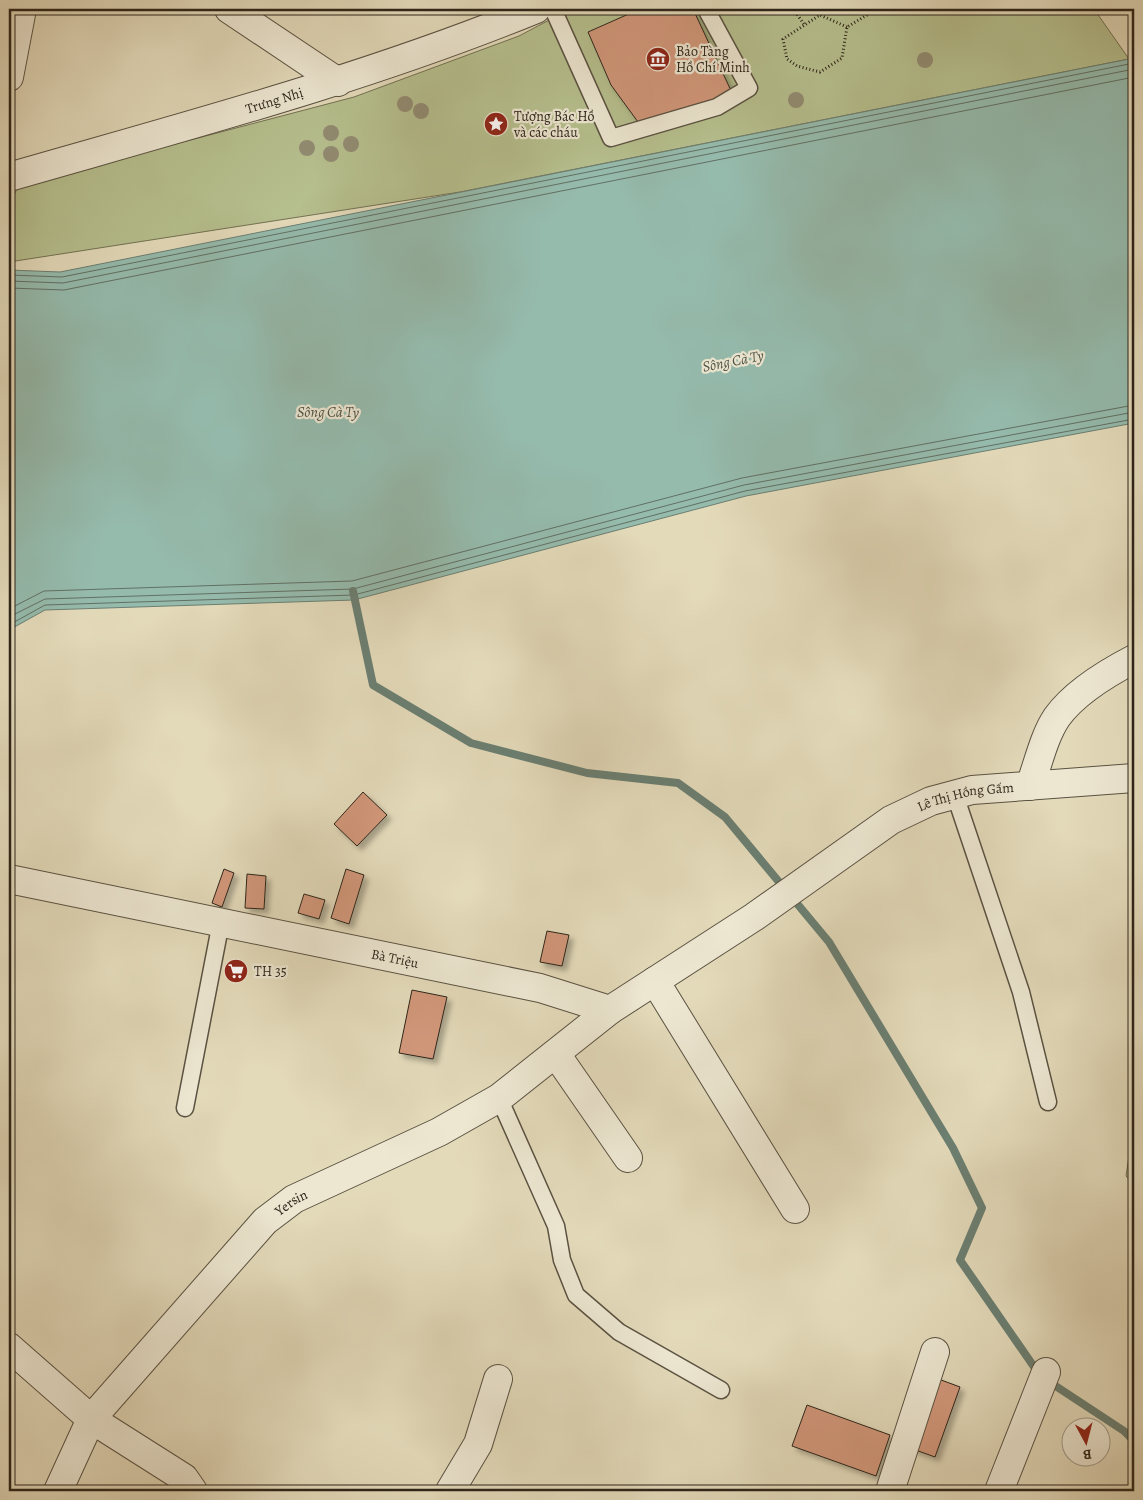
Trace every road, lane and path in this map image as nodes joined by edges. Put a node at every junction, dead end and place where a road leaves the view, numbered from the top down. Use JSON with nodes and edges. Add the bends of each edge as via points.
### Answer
{"nodes":[{"id":1,"x":22,"y":9,"type":"edge"},
{"id":2,"x":229,"y":9,"type":"edge"},
{"id":3,"x":538,"y":9,"type":"edge"},
{"id":4,"x":706,"y":9,"type":"edge"},
{"id":5,"x":793,"y":9,"type":"edge"},
{"id":6,"x":877,"y":9,"type":"edge"},
{"id":7,"x":804,"y":24,"type":"junction"},
{"id":8,"x":847,"y":27,"type":"junction"},
{"id":9,"x":10,"y":60,"type":"edge"},
{"id":10,"x":338,"y":82,"type":"junction"},
{"id":11,"x":9,"y":177,"type":"edge"},
{"id":12,"x":1134,"y":659,"type":"edge"},
{"id":13,"x":1134,"y":778,"type":"edge"},
{"id":14,"x":1030,"y":786,"type":"junction"},
{"id":15,"x":955,"y":794,"type":"junction"},
{"id":16,"x":9,"y":879,"type":"edge"},
{"id":17,"x":221,"y":922,"type":"junction"},
{"id":18,"x":655,"y":981,"type":"junction"},
{"id":19,"x":610,"y":1010,"type":"junction"},
{"id":20,"x":556,"y":1054,"type":"junction"},
{"id":21,"x":499,"y":1098,"type":"junction"},
{"id":22,"x":1048,"y":1102,"type":"dead end"},
{"id":23,"x":186,"y":1108,"type":"dead end"},
{"id":24,"x":628,"y":1158,"type":"dead end"},
{"id":25,"x":795,"y":1209,"type":"dead end"},
{"id":26,"x":9,"y":1348,"type":"edge"},
{"id":27,"x":935,"y":1352,"type":"dead end"},
{"id":28,"x":1046,"y":1372,"type":"dead end"},
{"id":29,"x":498,"y":1379,"type":"dead end"},
{"id":30,"x":721,"y":1390,"type":"dead end"},
{"id":31,"x":91,"y":1419,"type":"junction"},
{"id":32,"x":58,"y":1491,"type":"edge"},
{"id":33,"x":193,"y":1491,"type":"edge"},
{"id":34,"x":450,"y":1491,"type":"edge"},
{"id":35,"x":890,"y":1491,"type":"edge"},
{"id":36,"x":999,"y":1491,"type":"edge"}],
"edges":[{"from":1,"to":9,"type":"street"},
{"from":2,"to":10,"type":"street"},
{"from":3,"to":4,"type":"lane","via":[[611,138],[717,106],[749,88]]},
{"from":3,"to":10,"type":"street","name":"Trưng Nhị"},
{"from":5,"to":7,"type":"path"},
{"from":6,"to":8,"type":"path"},
{"from":7,"to":8,"type":"path","via":[[820,15]]},
{"from":7,"to":8,"type":"path","via":[[783,38],[787,59],[797,66],[820,72],[842,58]]},
{"from":10,"to":11,"type":"street","name":"Trưng Nhị"},
{"from":12,"to":14,"type":"street","via":[[1080,695],[1057,718]]},
{"from":13,"to":14,"type":"street","name":"Lê Thị Hồng Gấm"},
{"from":14,"to":15,"type":"street","name":"Lê Thị Hồng Gấm"},
{"from":15,"to":18,"type":"street","name":"Lê Thị Hồng Gấm","via":[[931,801],[891,820],[754,917]]},
{"from":15,"to":22,"type":"lane","via":[[1021,992]]},
{"from":16,"to":17,"type":"street","name":"Bà Triệu"},
{"from":17,"to":19,"type":"street","name":"Bà Triệu","via":[[540,988]]},
{"from":17,"to":23,"type":"lane"},
{"from":18,"to":19,"type":"street"},
{"from":18,"to":25,"type":"street"},
{"from":19,"to":20,"type":"street","name":"Yersin"},
{"from":20,"to":21,"type":"street","name":"Yersin"},
{"from":20,"to":24,"type":"street"},
{"from":21,"to":30,"type":"lane","via":[[556,1226],[562,1260],[576,1295],[619,1332]]},
{"from":21,"to":31,"type":"street","name":"Yersin","via":[[439,1132],[319,1187],[287,1204],[265,1221]]},
{"from":26,"to":31,"type":"street"},
{"from":27,"to":35,"type":"street"},
{"from":28,"to":36,"type":"street"},
{"from":29,"to":34,"type":"street","via":[[478,1444]]},
{"from":31,"to":32,"type":"street","name":"Yersin"},
{"from":31,"to":33,"type":"street","via":[[184,1478]]}]}
